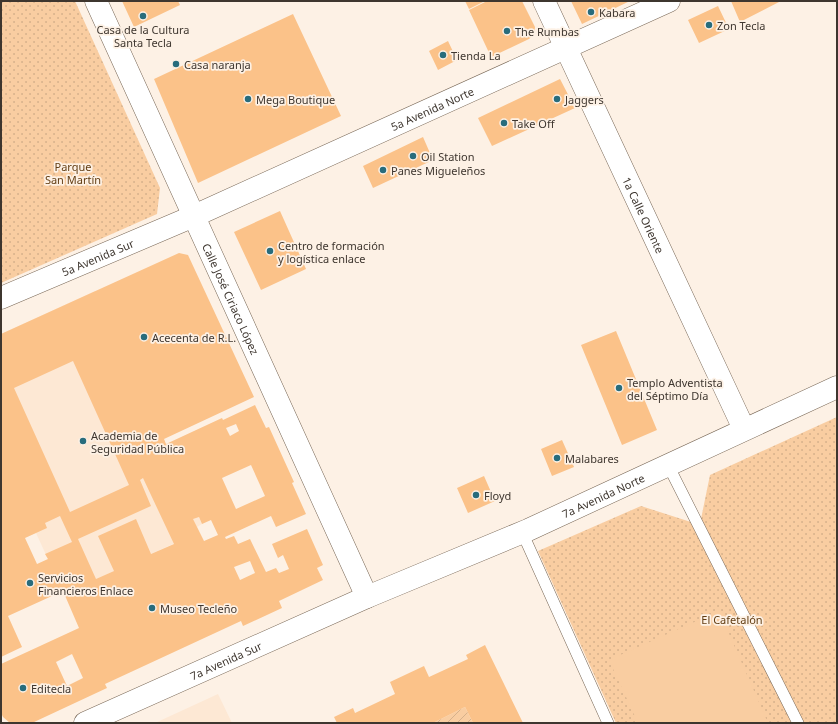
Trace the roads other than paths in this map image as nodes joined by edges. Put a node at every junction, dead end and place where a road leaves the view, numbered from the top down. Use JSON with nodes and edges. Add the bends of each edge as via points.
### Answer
{"nodes":[{"id":1,"x":96,"y":1,"type":"edge"},
{"id":2,"x":544,"y":1,"type":"edge"},
{"id":3,"x":669,"y":1,"type":"edge"},
{"id":4,"x":566,"y":48,"type":"junction"},
{"id":5,"x":194,"y":216,"type":"junction"},
{"id":6,"x":1,"y":298,"type":"edge"},
{"id":7,"x":837,"y":387,"type":"edge"},
{"id":8,"x":744,"y":430,"type":"junction"},
{"id":9,"x":668,"y":465,"type":"junction"},
{"id":10,"x":522,"y":532,"type":"junction"},
{"id":11,"x":367,"y":597,"type":"junction"},
{"id":12,"x":85,"y":723,"type":"edge"},
{"id":13,"x":608,"y":723,"type":"edge"},
{"id":14,"x":798,"y":723,"type":"edge"}],
"edges":[{"from":1,"to":5,"type":"street","name":"Calle José Ciriaco López"},
{"from":2,"to":4,"type":"street","name":"1a Calle Oriente"},
{"from":3,"to":4,"type":"street","name":"5a Avenida Norte"},
{"from":4,"to":5,"type":"street","name":"5a Avenida Norte"},
{"from":4,"to":8,"type":"street","name":"1a Calle Oriente"},
{"from":5,"to":6,"type":"street","name":"5a Avenida Sur"},
{"from":5,"to":11,"type":"street","name":"Calle José Ciriaco López"},
{"from":7,"to":8,"type":"street","name":"7a Avenida Norte"},
{"from":8,"to":9,"type":"street","name":"7a Avenida Norte"},
{"from":9,"to":10,"type":"street","name":"7a Avenida Norte"},
{"from":9,"to":14,"type":"lane"},
{"from":10,"to":11,"type":"street","name":"7a Avenida Norte"},
{"from":10,"to":13,"type":"lane"},
{"from":11,"to":12,"type":"street","name":"7a Avenida Sur"}]}
